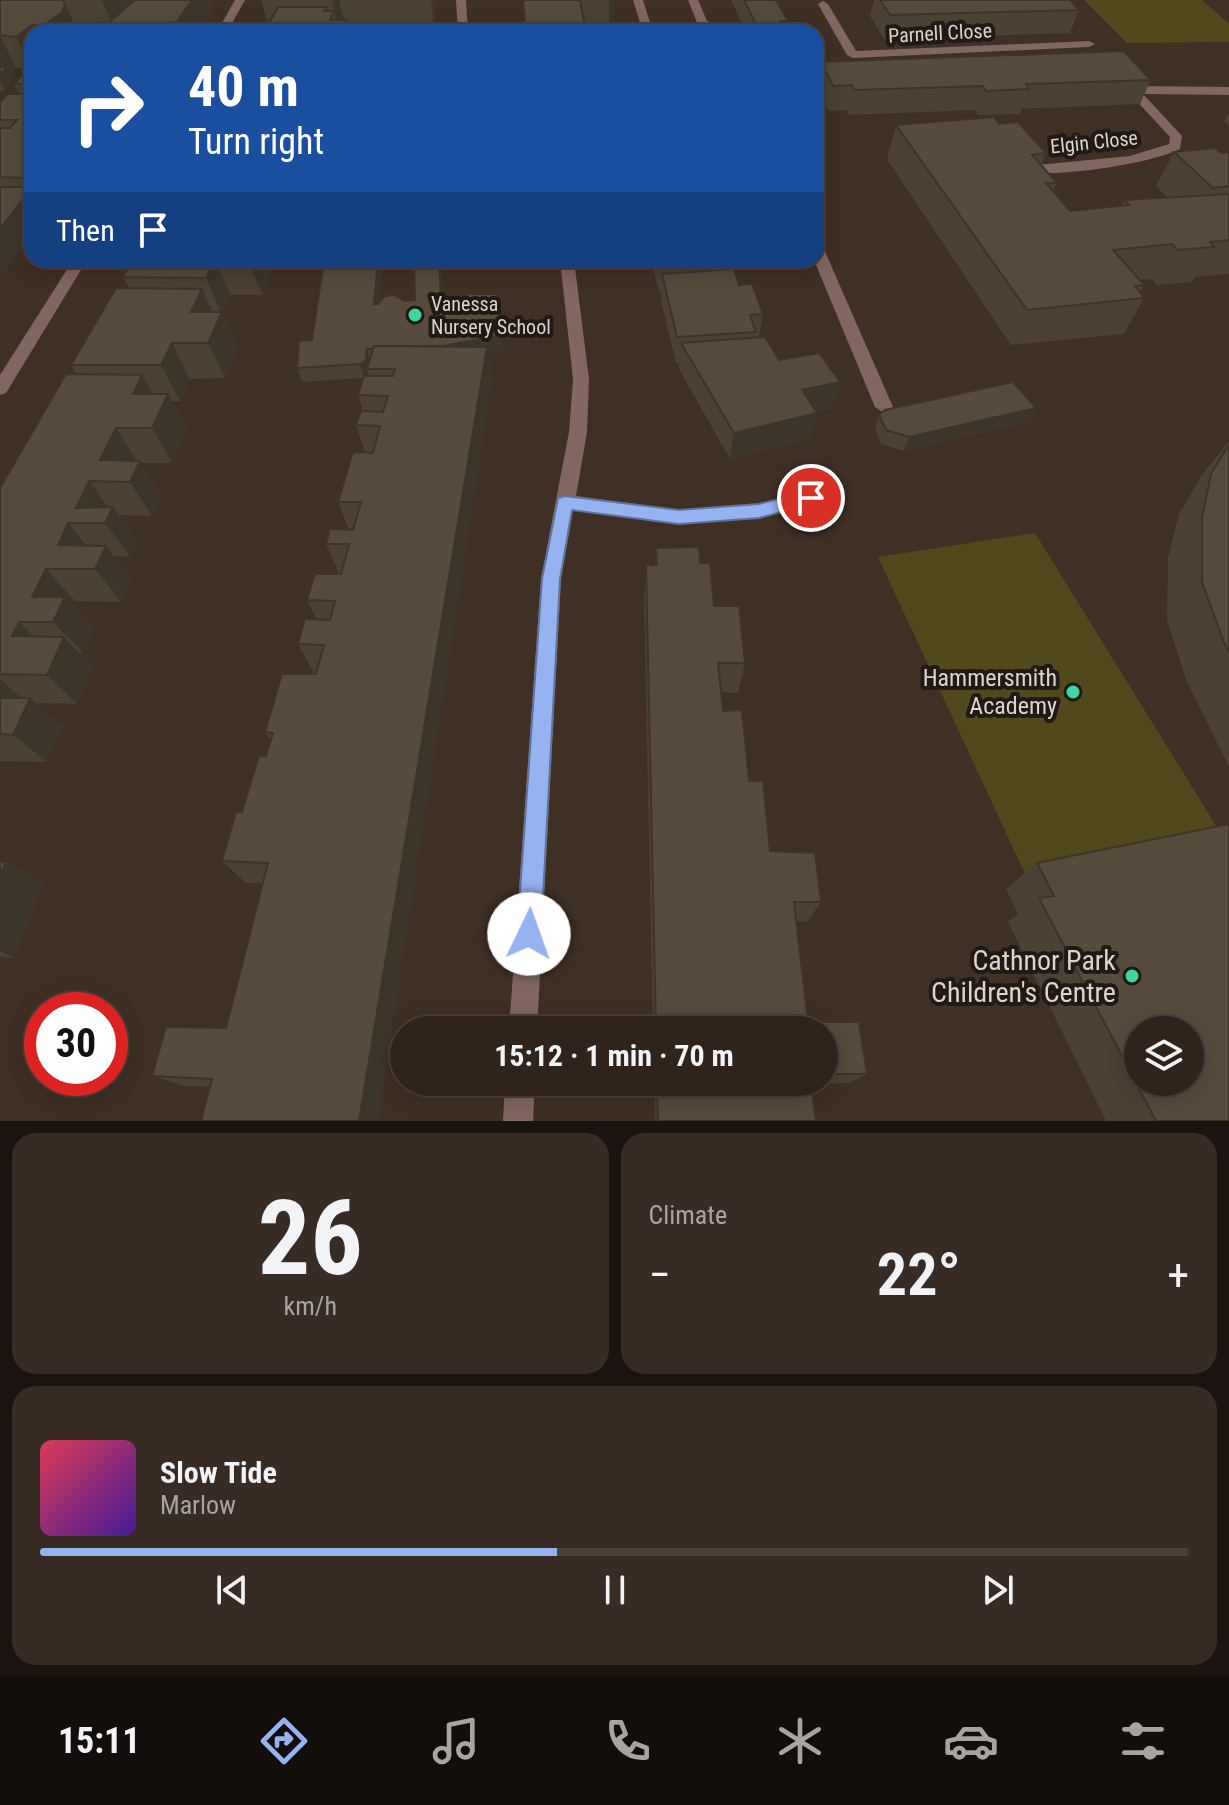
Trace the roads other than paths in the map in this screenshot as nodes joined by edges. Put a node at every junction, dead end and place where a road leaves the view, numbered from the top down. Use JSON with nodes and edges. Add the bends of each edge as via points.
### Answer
{"nodes":[{"id":1,"x":240,"y":0,"type":"edge"},
{"id":2,"x":461,"y":0,"type":"edge"},
{"id":3,"x":638,"y":0,"type":"edge"},
{"id":4,"x":693,"y":0,"type":"edge"},
{"id":5,"x":823,"y":4,"type":"dead end"},
{"id":6,"x":226,"y":24,"type":"edge"},
{"id":7,"x":462,"y":24,"type":"edge"},
{"id":8,"x":646,"y":24,"type":"edge"},
{"id":9,"x":706,"y":24,"type":"edge"},
{"id":10,"x":1079,"y":33,"type":"edge"},
{"id":11,"x":1089,"y":44,"type":"junction"},
{"id":12,"x":1100,"y":55,"type":"edge"},
{"id":13,"x":1111,"y":67,"type":"edge"},
{"id":14,"x":1133,"y":90,"type":"junction"},
{"id":15,"x":1229,"y":91,"type":"edge"},
{"id":16,"x":1037,"y":169,"type":"edge"},
{"id":17,"x":824,"y":266,"type":"edge"},
{"id":18,"x":75,"y":268,"type":"edge"},
{"id":19,"x":568,"y":268,"type":"edge"},
{"id":20,"x":0,"y":389,"type":"edge"},
{"id":21,"x":884,"y":407,"type":"edge"},
{"id":22,"x":811,"y":498,"type":"dead end"},
{"id":23,"x":565,"y":502,"type":"junction"},
{"id":24,"x":524,"y":1016,"type":"edge"},
{"id":25,"x":519,"y":1096,"type":"edge"},
{"id":26,"x":518,"y":1121,"type":"edge"}],
"edges":[{"from":1,"to":6,"type":"street"},
{"from":2,"to":7,"type":"street"},
{"from":3,"to":8,"type":"street"},
{"from":4,"to":9,"type":"street"},
{"from":5,"to":11,"type":"street","name":"Parnell Close","via":[[853,55]]},
{"from":10,"to":11,"type":"street"},
{"from":11,"to":12,"type":"street"},
{"from":13,"to":14,"type":"street"},
{"from":14,"to":15,"type":"street"},
{"from":14,"to":16,"type":"street","name":"Elgin Close","via":[[1176,136],[1175,146],[1146,157]]},
{"from":17,"to":21,"type":"street"},
{"from":18,"to":20,"type":"street"},
{"from":19,"to":23,"type":"street","via":[[581,379]]},
{"from":22,"to":23,"type":"street","via":[[759,511],[679,517]]},
{"from":23,"to":24,"type":"street","via":[[551,579]]},
{"from":25,"to":26,"type":"street"}]}
